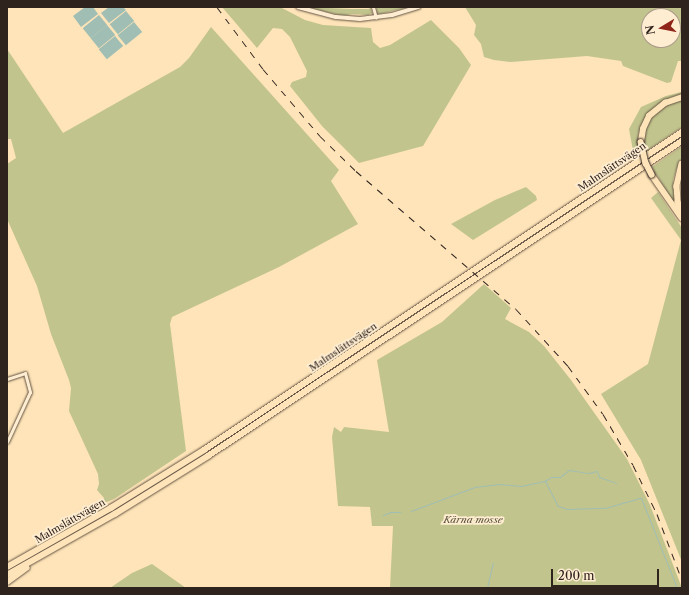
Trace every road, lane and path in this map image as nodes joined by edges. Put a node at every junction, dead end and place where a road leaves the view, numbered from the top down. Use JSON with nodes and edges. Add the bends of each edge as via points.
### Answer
{"nodes":[{"id":1,"x":298,"y":7,"type":"edge"},
{"id":2,"x":373,"y":7,"type":"edge"},
{"id":3,"x":419,"y":7,"type":"edge"},
{"id":4,"x":376,"y":18,"type":"junction"},
{"id":5,"x":682,"y":97,"type":"edge"},
{"id":6,"x":682,"y":132,"type":"edge"},
{"id":7,"x":682,"y":141,"type":"edge"},
{"id":8,"x":682,"y":164,"type":"edge"},
{"id":9,"x":682,"y":212,"type":"edge"},
{"id":10,"x":682,"y":218,"type":"edge"},
{"id":11,"x":7,"y":379,"type":"edge"},
{"id":12,"x":7,"y":442,"type":"edge"},
{"id":13,"x":48,"y":552,"type":"junction"},
{"id":14,"x":7,"y":565,"type":"edge"},
{"id":15,"x":7,"y":575,"type":"edge"},
{"id":16,"x":7,"y":582,"type":"edge"}],
"edges":[{"from":1,"to":4,"type":"street","via":[[336,17]]},
{"from":2,"to":4,"type":"street"},
{"from":3,"to":4,"type":"street"},
{"from":5,"to":10,"type":"highway","bridge":true,"via":[[665,103],[650,116],[643,129],[641,142],[652,175]]},
{"from":6,"to":14,"type":"highway","name":"Malmslättsvägen","via":[[204,450],[112,508]]},
{"from":7,"to":13,"type":"highway","name":"Malmslättsvägen","via":[[208,456],[122,510]]},
{"from":8,"to":9,"type":"highway","via":[[677,186],[678,202]]},
{"from":11,"to":12,"type":"street","via":[[25,373],[30,392]]},
{"from":13,"to":15,"type":"highway","name":"Malmslättsvägen"},
{"from":13,"to":16,"type":"highway"}]}
